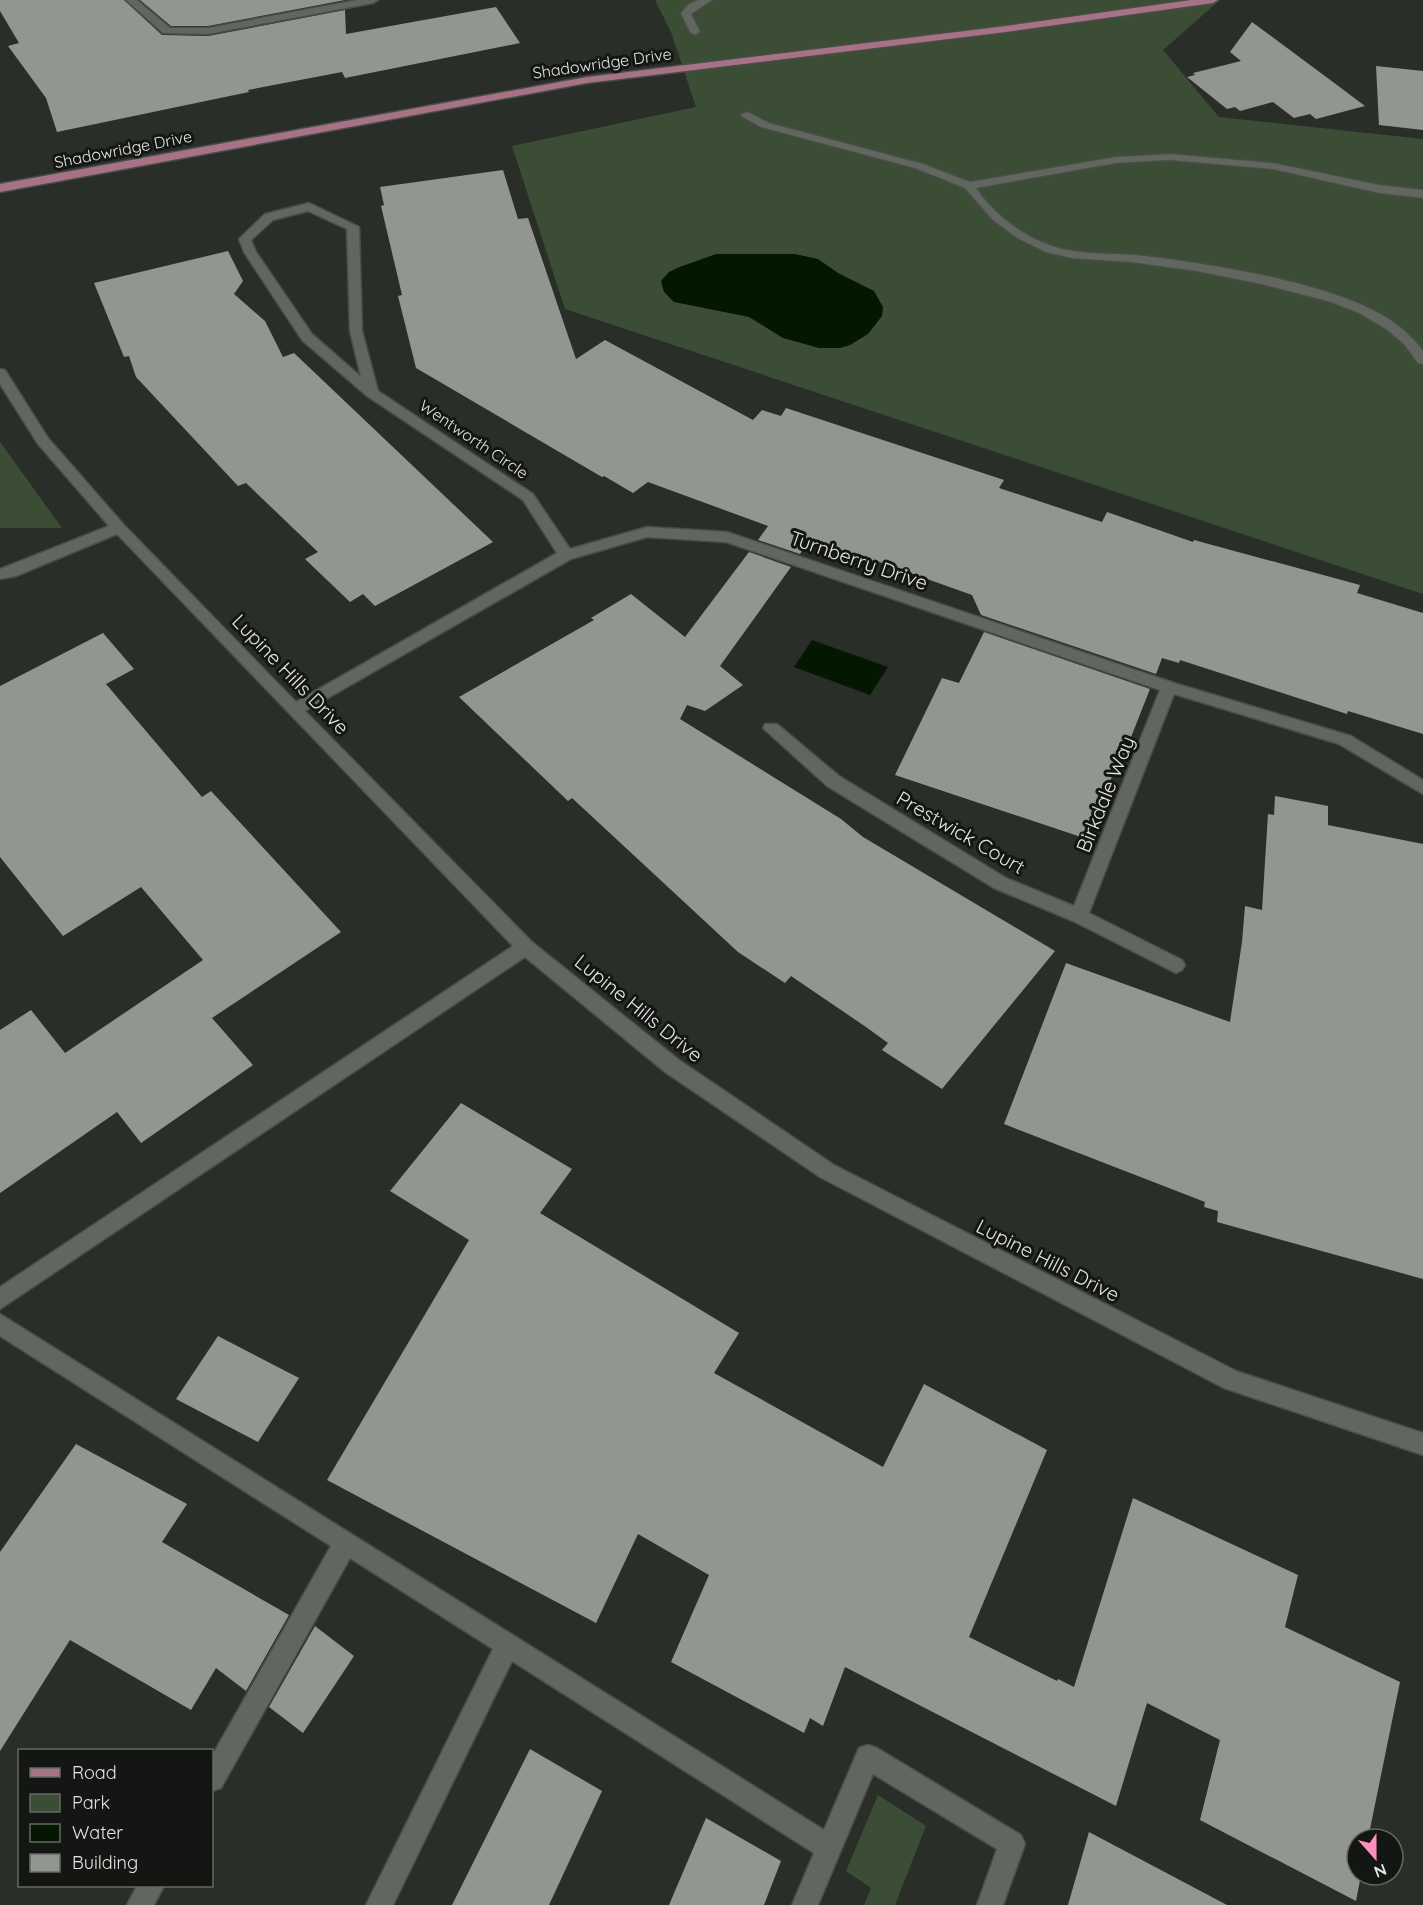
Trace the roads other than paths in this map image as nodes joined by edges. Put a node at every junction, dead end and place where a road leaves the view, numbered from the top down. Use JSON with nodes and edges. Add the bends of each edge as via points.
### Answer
{"nodes":[{"id":1,"x":131,"y":0,"type":"edge"},
{"id":2,"x":373,"y":0,"type":"edge"},
{"id":3,"x":707,"y":0,"type":"edge"},
{"id":4,"x":1213,"y":0,"type":"edge"},
{"id":5,"x":695,"y":32,"type":"dead end"},
{"id":6,"x":747,"y":115,"type":"dead end"},
{"id":7,"x":969,"y":186,"type":"junction"},
{"id":8,"x":0,"y":188,"type":"edge"},
{"id":9,"x":1423,"y":194,"type":"edge"},
{"id":10,"x":1423,"y":360,"type":"edge"},
{"id":11,"x":0,"y":373,"type":"edge"},
{"id":12,"x":372,"y":393,"type":"junction"},
{"id":13,"x":119,"y":528,"type":"junction"},
{"id":14,"x":566,"y":555,"type":"junction"},
{"id":15,"x":0,"y":573,"type":"edge"},
{"id":16,"x":1170,"y":687,"type":"junction"},
{"id":17,"x":294,"y":711,"type":"junction"},
{"id":18,"x":771,"y":728,"type":"dead end"},
{"id":19,"x":1423,"y":788,"type":"edge"},
{"id":20,"x":1079,"y":916,"type":"junction"},
{"id":21,"x":526,"y":947,"type":"junction"},
{"id":22,"x":1176,"y":965,"type":"dead end"},
{"id":23,"x":0,"y":1299,"type":"edge"},
{"id":24,"x":0,"y":1324,"type":"edge"},
{"id":25,"x":1423,"y":1444,"type":"edge"},
{"id":26,"x":346,"y":1543,"type":"junction"},
{"id":27,"x":507,"y":1645,"type":"junction"},
{"id":28,"x":213,"y":1777,"type":"edge"},
{"id":29,"x":830,"y":1848,"type":"junction"},
{"id":30,"x":150,"y":1887,"type":"edge"},
{"id":31,"x":140,"y":1905,"type":"edge"},
{"id":32,"x":379,"y":1905,"type":"edge"},
{"id":33,"x":805,"y":1905,"type":"edge"},
{"id":34,"x":990,"y":1905,"type":"edge"}],
"edges":[{"from":1,"to":2,"type":"street","via":[[166,31],[208,31]]},
{"from":3,"to":5,"type":"street","via":[[686,13]]},
{"from":4,"to":8,"type":"main road","name":"Shadowridge Drive","via":[[587,80]]},
{"from":6,"to":7,"type":"street","via":[[765,125],[919,166]]},
{"from":7,"to":9,"type":"street","via":[[1116,160],[1170,156],[1273,166],[1379,189]]},
{"from":7,"to":10,"type":"street","via":[[1008,226],[1050,250],[1173,263],[1328,297],[1389,324]]},
{"from":11,"to":13,"type":"street","name":"Lupine Hills Drive","via":[[44,441]]},
{"from":12,"to":12,"type":"street","name":"Wentworth Circle","via":[[356,331],[353,227],[309,207],[269,217],[245,239],[250,252],[307,337]]},
{"from":12,"to":14,"type":"street","name":"Wentworth Circle","via":[[528,497]]},
{"from":13,"to":15,"type":"street"},
{"from":13,"to":17,"type":"street","name":"Lupine Hills Drive"},
{"from":14,"to":16,"type":"street","name":"Turnberry Drive","via":[[647,532],[727,537]]},
{"from":14,"to":17,"type":"street","name":"Turnberry Drive"},
{"from":16,"to":19,"type":"street","name":"Turnberry Drive","via":[[1345,740]]},
{"from":16,"to":20,"type":"street","name":"Birkdale Way"},
{"from":17,"to":21,"type":"street","name":"Lupine Hills Drive"},
{"from":18,"to":20,"type":"street","name":"Prestwick Court","via":[[833,781],[1000,883]]},
{"from":20,"to":22,"type":"street","name":"Prestwick Court"},
{"from":21,"to":23,"type":"street"},
{"from":21,"to":25,"type":"street","name":"Lupine Hills Drive","via":[[672,1066],[827,1171],[1232,1380]]},
{"from":24,"to":26,"type":"street"},
{"from":26,"to":27,"type":"street"},
{"from":26,"to":28,"type":"street"},
{"from":27,"to":29,"type":"street"},
{"from":27,"to":32,"type":"street"},
{"from":29,"to":33,"type":"street"},
{"from":29,"to":34,"type":"street","via":[[868,1757],[1012,1845]]},
{"from":30,"to":31,"type":"street"}]}
